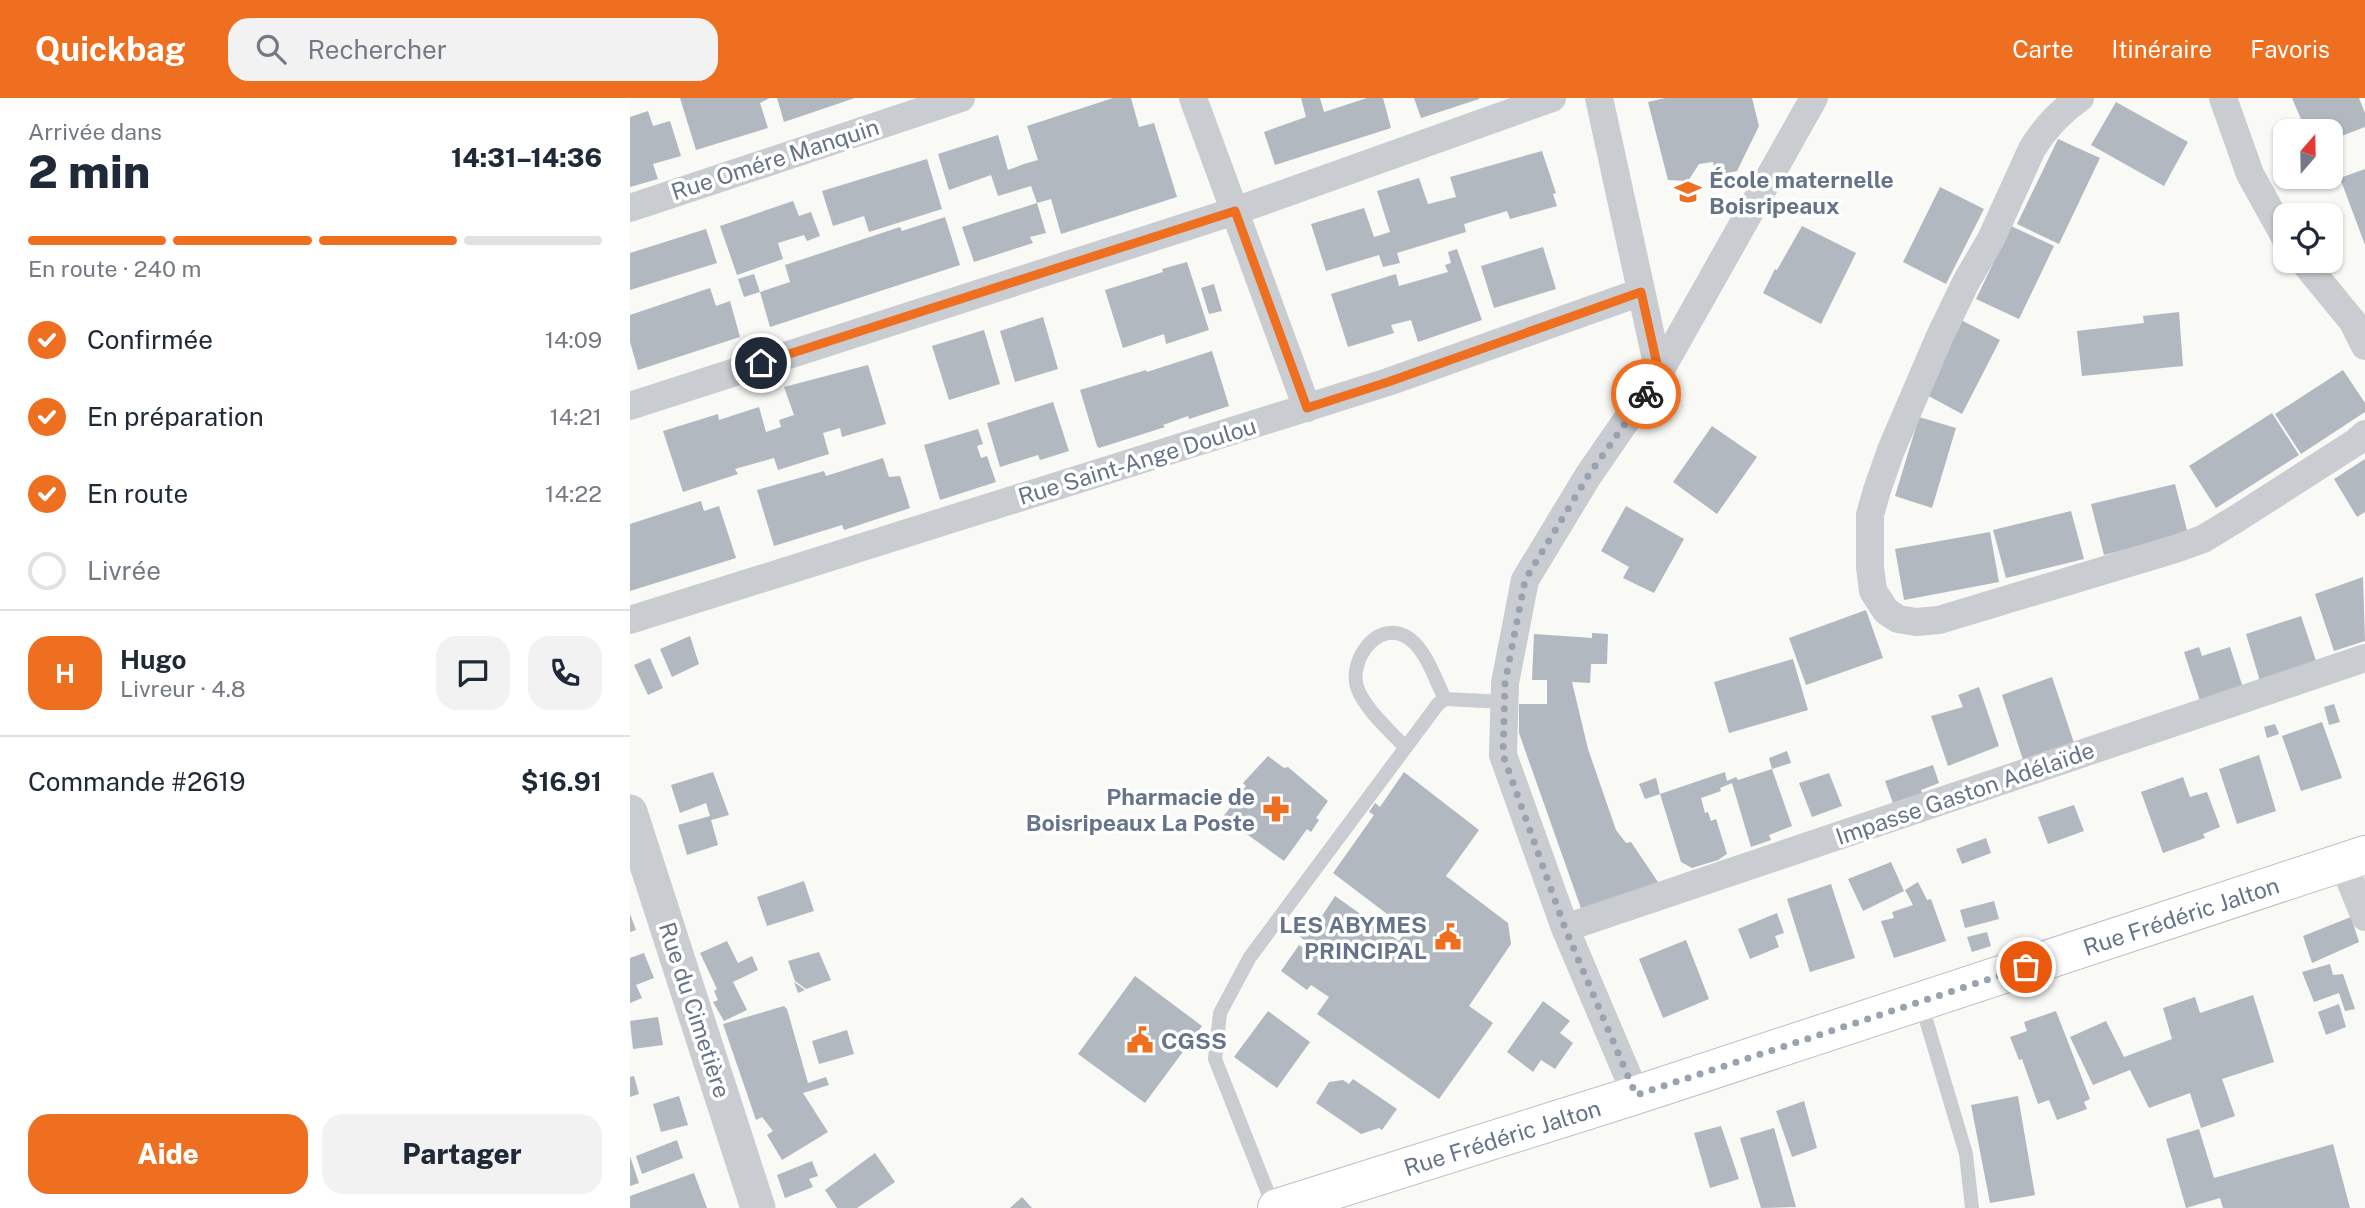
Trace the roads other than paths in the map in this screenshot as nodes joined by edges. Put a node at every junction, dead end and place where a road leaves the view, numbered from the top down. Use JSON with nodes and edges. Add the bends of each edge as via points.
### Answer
{"nodes":[{"id":1,"x":961,"y":98,"type":"edge"},
{"id":2,"x":1193,"y":98,"type":"edge"},
{"id":3,"x":1552,"y":98,"type":"edge"},
{"id":4,"x":1599,"y":98,"type":"edge"},
{"id":5,"x":1814,"y":98,"type":"edge"},
{"id":6,"x":2080,"y":98,"type":"edge"},
{"id":7,"x":2223,"y":98,"type":"edge"},
{"id":8,"x":630,"y":208,"type":"edge"},
{"id":9,"x":1235,"y":211,"type":"junction"},
{"id":10,"x":2273,"y":216,"type":"edge"},
{"id":11,"x":2313,"y":273,"type":"edge"},
{"id":12,"x":1641,"y":292,"type":"junction"},
{"id":13,"x":2365,"y":346,"type":"edge"},
{"id":14,"x":1659,"y":373,"type":"junction"},
{"id":15,"x":630,"y":406,"type":"edge"},
{"id":16,"x":1307,"y":408,"type":"junction"},
{"id":17,"x":2365,"y":434,"type":"edge"},
{"id":18,"x":630,"y":620,"type":"edge"},
{"id":19,"x":2365,"y":658,"type":"edge"},
{"id":20,"x":1445,"y":699,"type":"junction"},
{"id":21,"x":1505,"y":702,"type":"junction"},
{"id":22,"x":1404,"y":747,"type":"junction"},
{"id":23,"x":630,"y":812,"type":"edge"},
{"id":24,"x":638,"y":858,"type":"edge"},
{"id":25,"x":2354,"y":859,"type":"edge"},
{"id":26,"x":2365,"y":917,"type":"edge"},
{"id":27,"x":1565,"y":928,"type":"junction"},
{"id":28,"x":1921,"y":1002,"type":"junction"},
{"id":29,"x":1636,"y":1095,"type":"junction"},
{"id":30,"x":758,"y":1208,"type":"edge"},
{"id":31,"x":1276,"y":1208,"type":"edge"},
{"id":32,"x":1972,"y":1208,"type":"edge"}],
"edges":[{"from":1,"to":8,"type":"street","name":"Rue Omére Manquin"},
{"from":2,"to":9,"type":"street"},
{"from":3,"to":9,"type":"street"},
{"from":4,"to":12,"type":"street"},
{"from":5,"to":14,"type":"street"},
{"from":6,"to":17,"type":"street","via":[[2040,135],[2032,149],[1891,450],[1870,515],[1873,591],[1886,611],[1898,619],[1939,620],[2203,539]]},
{"from":7,"to":10,"type":"street","via":[[2250,174]]},
{"from":9,"to":15,"type":"street"},
{"from":9,"to":16,"type":"street"},
{"from":11,"to":13,"type":"street","via":[[2353,322]]},
{"from":12,"to":14,"type":"street"},
{"from":12,"to":16,"type":"street","name":"Rue Saint-Ange Doulou"},
{"from":14,"to":21,"type":"street","via":[[1588,476],[1525,580]]},
{"from":16,"to":18,"type":"street","name":"Rue Saint-Ange Doulou"},
{"from":19,"to":27,"type":"street","name":"Impasse Gaston Adélaïde"},
{"from":20,"to":21,"type":"lane"},
{"from":20,"to":22,"type":"lane"},
{"from":20,"to":22,"type":"lane","via":[[1420,649],[1405,636],[1377,637],[1365,648],[1358,663],[1357,687],[1374,715]]},
{"from":21,"to":27,"type":"street","via":[[1503,755]]},
{"from":22,"to":31,"type":"lane","via":[[1250,957],[1220,1013],[1215,1059]]},
{"from":23,"to":24,"type":"street","name":"Rue du Cimetière"},
{"from":24,"to":30,"type":"street","name":"Rue du Cimetière"},
{"from":25,"to":26,"type":"street"},
{"from":25,"to":28,"type":"main road","name":"Rue Frédéric Jalton"},
{"from":27,"to":29,"type":"street"},
{"from":28,"to":29,"type":"main road","name":"Rue Frédéric Jalton"},
{"from":28,"to":32,"type":"lane","via":[[1966,1154]]},
{"from":29,"to":31,"type":"main road","name":"Rue Frédéric Jalton"}]}
